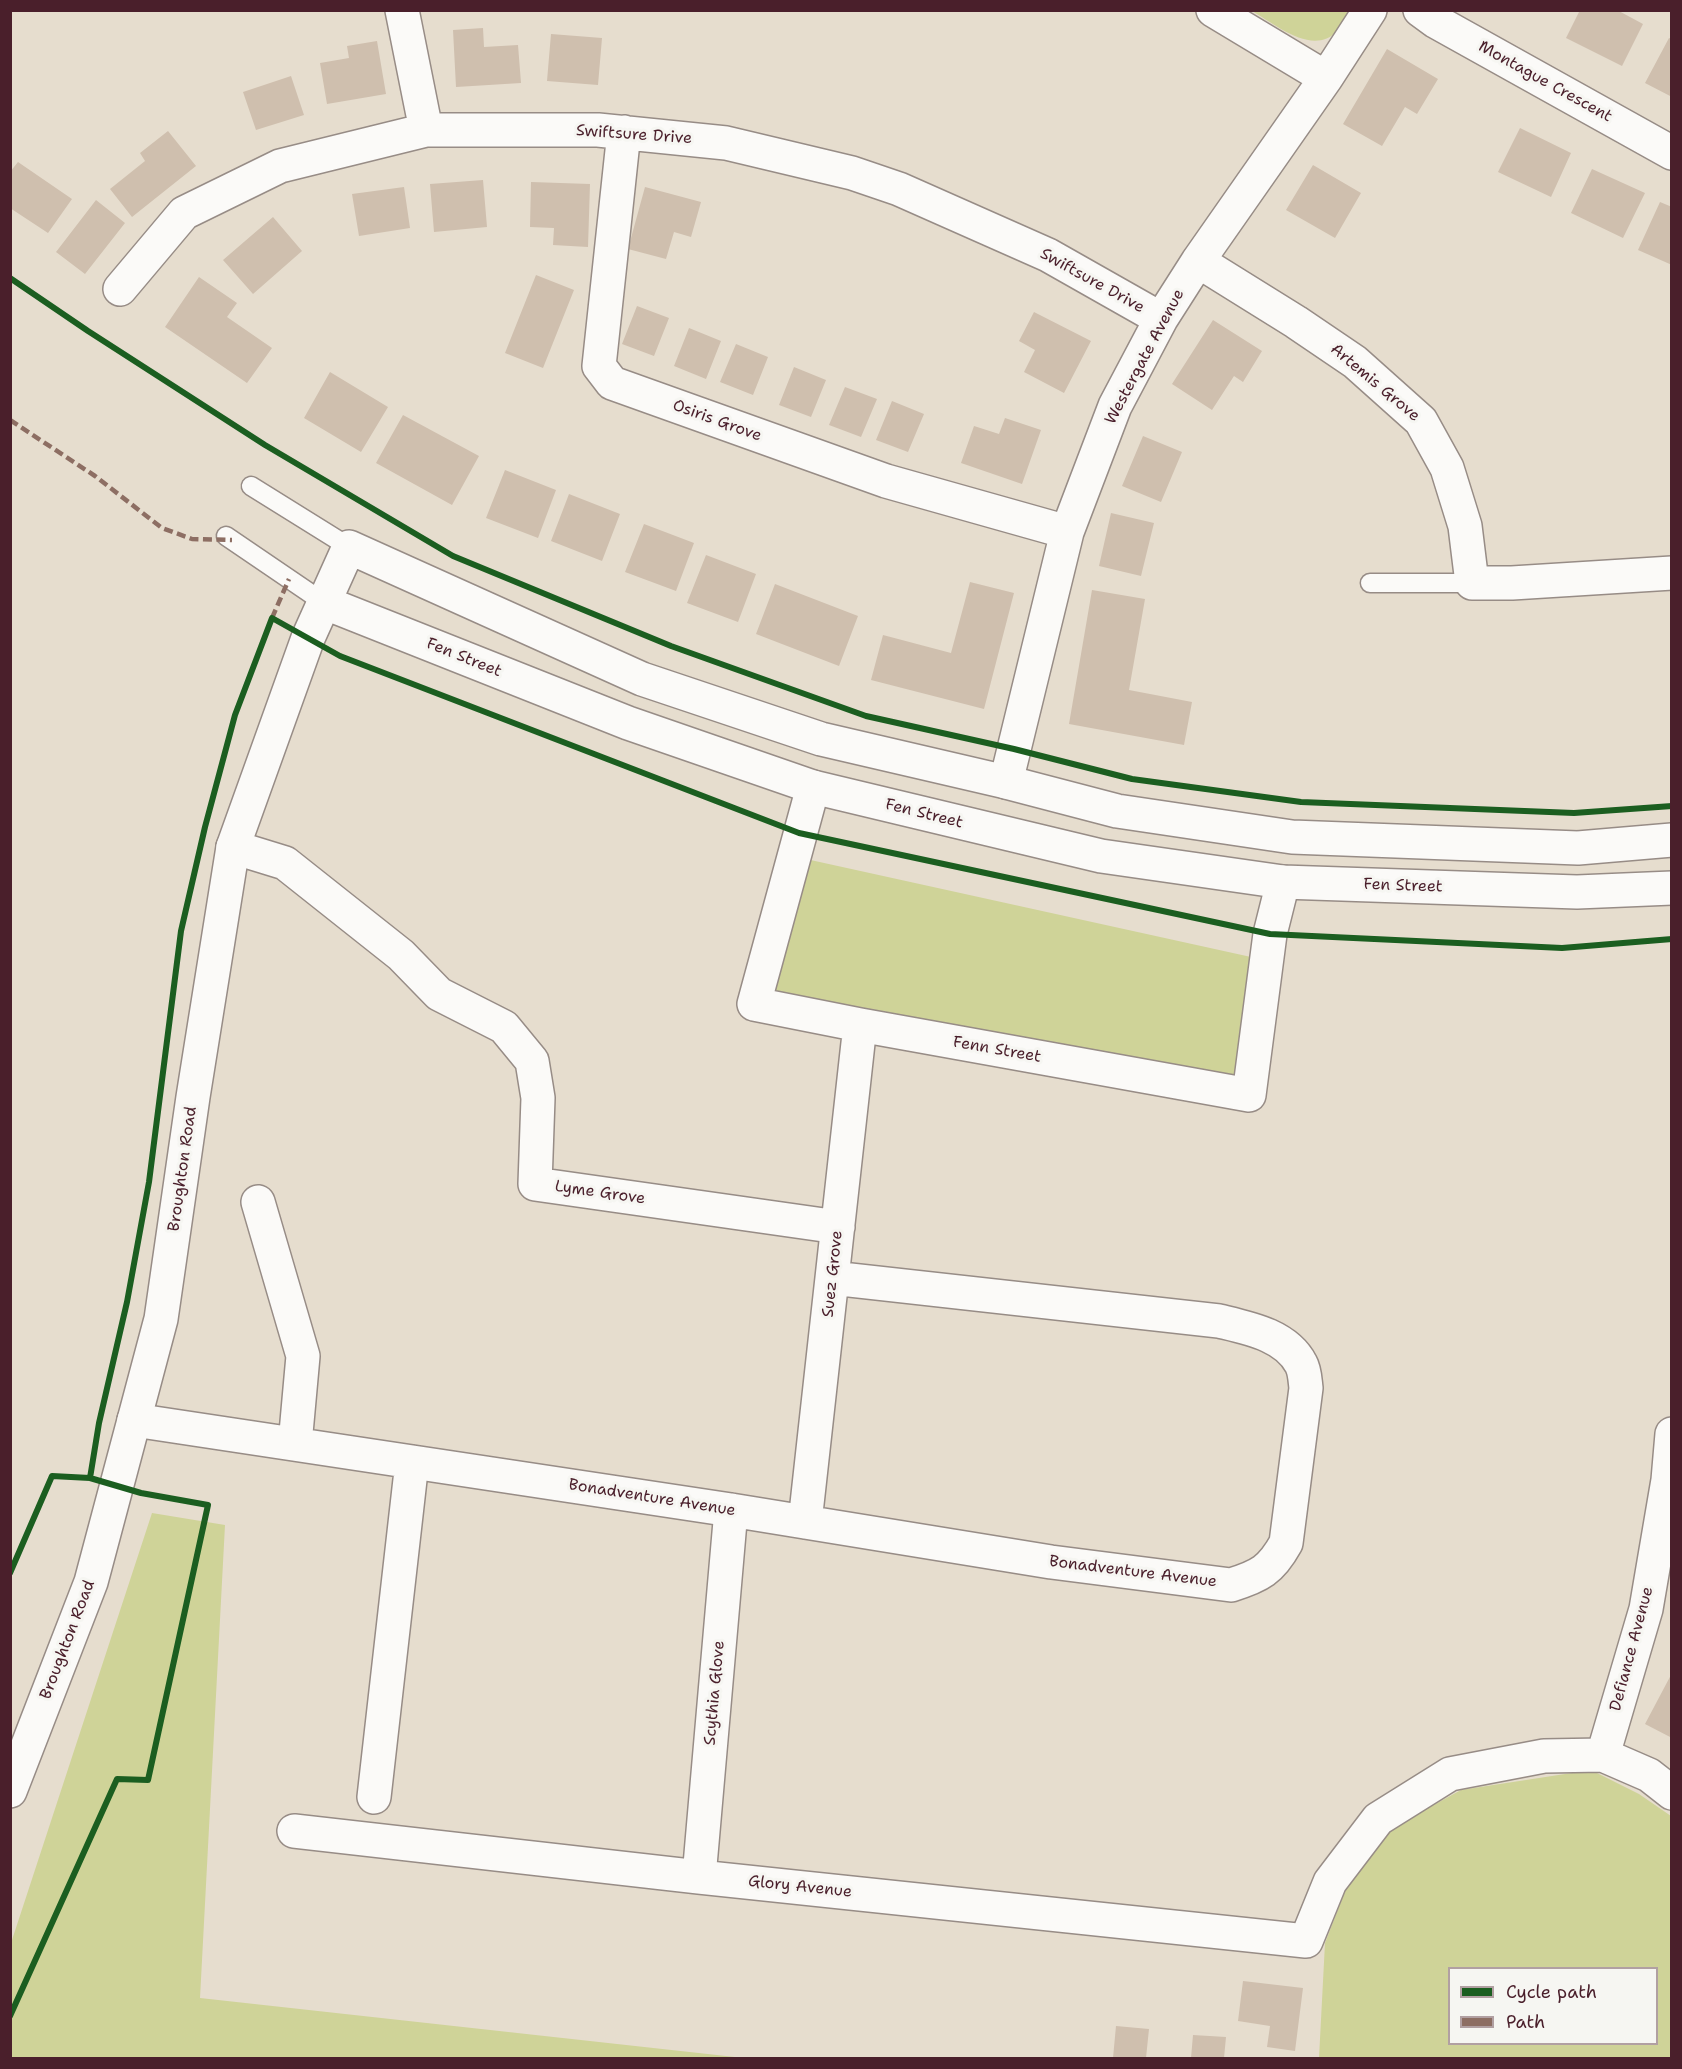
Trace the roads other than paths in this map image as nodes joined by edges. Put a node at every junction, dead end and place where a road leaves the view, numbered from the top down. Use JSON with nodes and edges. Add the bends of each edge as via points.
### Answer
{"nodes":[{"id":1,"x":402,"y":10,"type":"edge"},
{"id":2,"x":1213,"y":10,"type":"edge"},
{"id":3,"x":1370,"y":10,"type":"edge"},
{"id":4,"x":1420,"y":10,"type":"edge"},
{"id":5,"x":1326,"y":78,"type":"junction"},
{"id":6,"x":426,"y":130,"type":"junction"},
{"id":7,"x":624,"y":132,"type":"junction"},
{"id":8,"x":1671,"y":153,"type":"edge"},
{"id":9,"x":1198,"y":261,"type":"junction"},
{"id":10,"x":120,"y":289,"type":"dead end"},
{"id":11,"x":1161,"y":319,"type":"junction"},
{"id":12,"x":251,"y":486,"type":"dead end"},
{"id":13,"x":1067,"y":532,"type":"junction"},
{"id":14,"x":226,"y":536,"type":"dead end"},
{"id":15,"x":349,"y":547,"type":"junction"},
{"id":16,"x":1671,"y":573,"type":"edge"},
{"id":17,"x":1472,"y":583,"type":"junction"},
{"id":18,"x":1370,"y":584,"type":"dead end"},
{"id":19,"x":323,"y":602,"type":"junction"},
{"id":20,"x":1006,"y":782,"type":"junction"},
{"id":21,"x":813,"y":787,"type":"junction"},
{"id":22,"x":1671,"y":840,"type":"edge"},
{"id":23,"x":233,"y":847,"type":"junction"},
{"id":24,"x":1283,"y":882,"type":"junction"},
{"id":25,"x":1671,"y":888,"type":"edge"},
{"id":26,"x":860,"y":1025,"type":"junction"},
{"id":27,"x":258,"y":1202,"type":"dead end"},
{"id":28,"x":838,"y":1227,"type":"junction"},
{"id":29,"x":832,"y":1278,"type":"junction"},
{"id":30,"x":134,"y":1420,"type":"junction"},
{"id":31,"x":1671,"y":1434,"type":"edge"},
{"id":32,"x":295,"y":1444,"type":"junction"},
{"id":33,"x":412,"y":1462,"type":"junction"},
{"id":34,"x":1670,"y":1481,"type":"edge"},
{"id":35,"x":731,"y":1510,"type":"junction"},
{"id":36,"x":806,"y":1522,"type":"junction"},
{"id":37,"x":1603,"y":1755,"type":"junction"},
{"id":38,"x":10,"y":1791,"type":"edge"},
{"id":39,"x":1671,"y":1793,"type":"edge"},
{"id":40,"x":374,"y":1797,"type":"dead end"},
{"id":41,"x":294,"y":1831,"type":"dead end"},
{"id":42,"x":699,"y":1877,"type":"junction"}],
"edges":[{"from":1,"to":6,"type":"street"},
{"from":2,"to":5,"type":"street"},
{"from":3,"to":5,"type":"street","name":"Westergate Avenue"},
{"from":4,"to":8,"type":"street","name":"Montague Crescent"},
{"from":5,"to":9,"type":"street","name":"Westergate Avenue"},
{"from":6,"to":7,"type":"street","name":"Swiftsure Drive"},
{"from":6,"to":10,"type":"street","name":"Swiftsure Drive","via":[[280,166],[184,213]]},
{"from":7,"to":11,"type":"street","name":"Swiftsure Drive","via":[[726,143],[852,173],[1048,255]]},
{"from":7,"to":13,"type":"street","name":"Osiris Grove","via":[[598,366],[612,383],[886,481]]},
{"from":9,"to":11,"type":"street","name":"Westergate Avenue"},
{"from":9,"to":17,"type":"street","name":"Artemis Grove","via":[[1354,362],[1421,421],[1448,468],[1465,526]]},
{"from":11,"to":13,"type":"street","name":"Westergate Avenue","via":[[1115,406]]},
{"from":12,"to":15,"type":"lane"},
{"from":13,"to":20,"type":"street","name":"Westergate Avenue"},
{"from":14,"to":19,"type":"lane","name":"Fen Street"},
{"from":15,"to":19,"type":"street","name":"Broughton Road"},
{"from":15,"to":20,"type":"street","via":[[642,679],[821,739]]},
{"from":16,"to":17,"type":"street"},
{"from":17,"to":18,"type":"lane"},
{"from":19,"to":21,"type":"street","name":"Fen Street","via":[[628,723]]},
{"from":19,"to":23,"type":"street","name":"Broughton Road"},
{"from":20,"to":22,"type":"street","via":[[1117,811],[1292,837],[1578,848]]},
{"from":21,"to":24,"type":"street","name":"Fen Street","via":[[1101,856]]},
{"from":21,"to":26,"type":"street","name":"Fenn Street","via":[[754,1004]]},
{"from":23,"to":28,"type":"street","name":"Lyme Grove","via":[[285,863],[401,955],[439,994],[504,1027],[532,1061],[538,1098],[535,1184]]},
{"from":23,"to":30,"type":"street","name":"Broughton Road","via":[[161,1319]]},
{"from":24,"to":25,"type":"street","name":"Fen Street","via":[[1577,892]]},
{"from":24,"to":26,"type":"street","name":"Fenn Street","via":[[1270,934],[1249,1095]]},
{"from":26,"to":28,"type":"street","name":"Suez Grove"},
{"from":27,"to":32,"type":"street","via":[[303,1356]]},
{"from":28,"to":29,"type":"street","name":"Suez Grove"},
{"from":29,"to":36,"type":"street","name":"Suez Grove"},
{"from":29,"to":36,"type":"street","name":"Bonadventure Avenue","via":[[1229,1323],[1260,1331],[1288,1348],[1302,1365],[1306,1388],[1286,1543],[1275,1562],[1252,1578],[1231,1585],[1051,1562]]},
{"from":30,"to":32,"type":"street","name":"Bonadventure Avenue"},
{"from":30,"to":38,"type":"street","name":"Broughton Road","via":[[91,1582]]},
{"from":31,"to":34,"type":"street","name":"Defiance Avenue"},
{"from":32,"to":33,"type":"street","name":"Bonadventure Avenue"},
{"from":33,"to":35,"type":"street","name":"Bonadventure Avenue"},
{"from":33,"to":40,"type":"street"},
{"from":34,"to":37,"type":"street","name":"Defiance Avenue","via":[[1646,1609]]},
{"from":35,"to":36,"type":"street","name":"Bonadventure Avenue"},
{"from":35,"to":42,"type":"street","name":"Scythia Glove"},
{"from":37,"to":39,"type":"street","via":[[1649,1775]]},
{"from":37,"to":42,"type":"street","name":"Glory Avenue","via":[[1544,1756],[1450,1774],[1378,1819],[1330,1882],[1306,1941]]},
{"from":41,"to":42,"type":"street","name":"Glory Avenue"}]}
